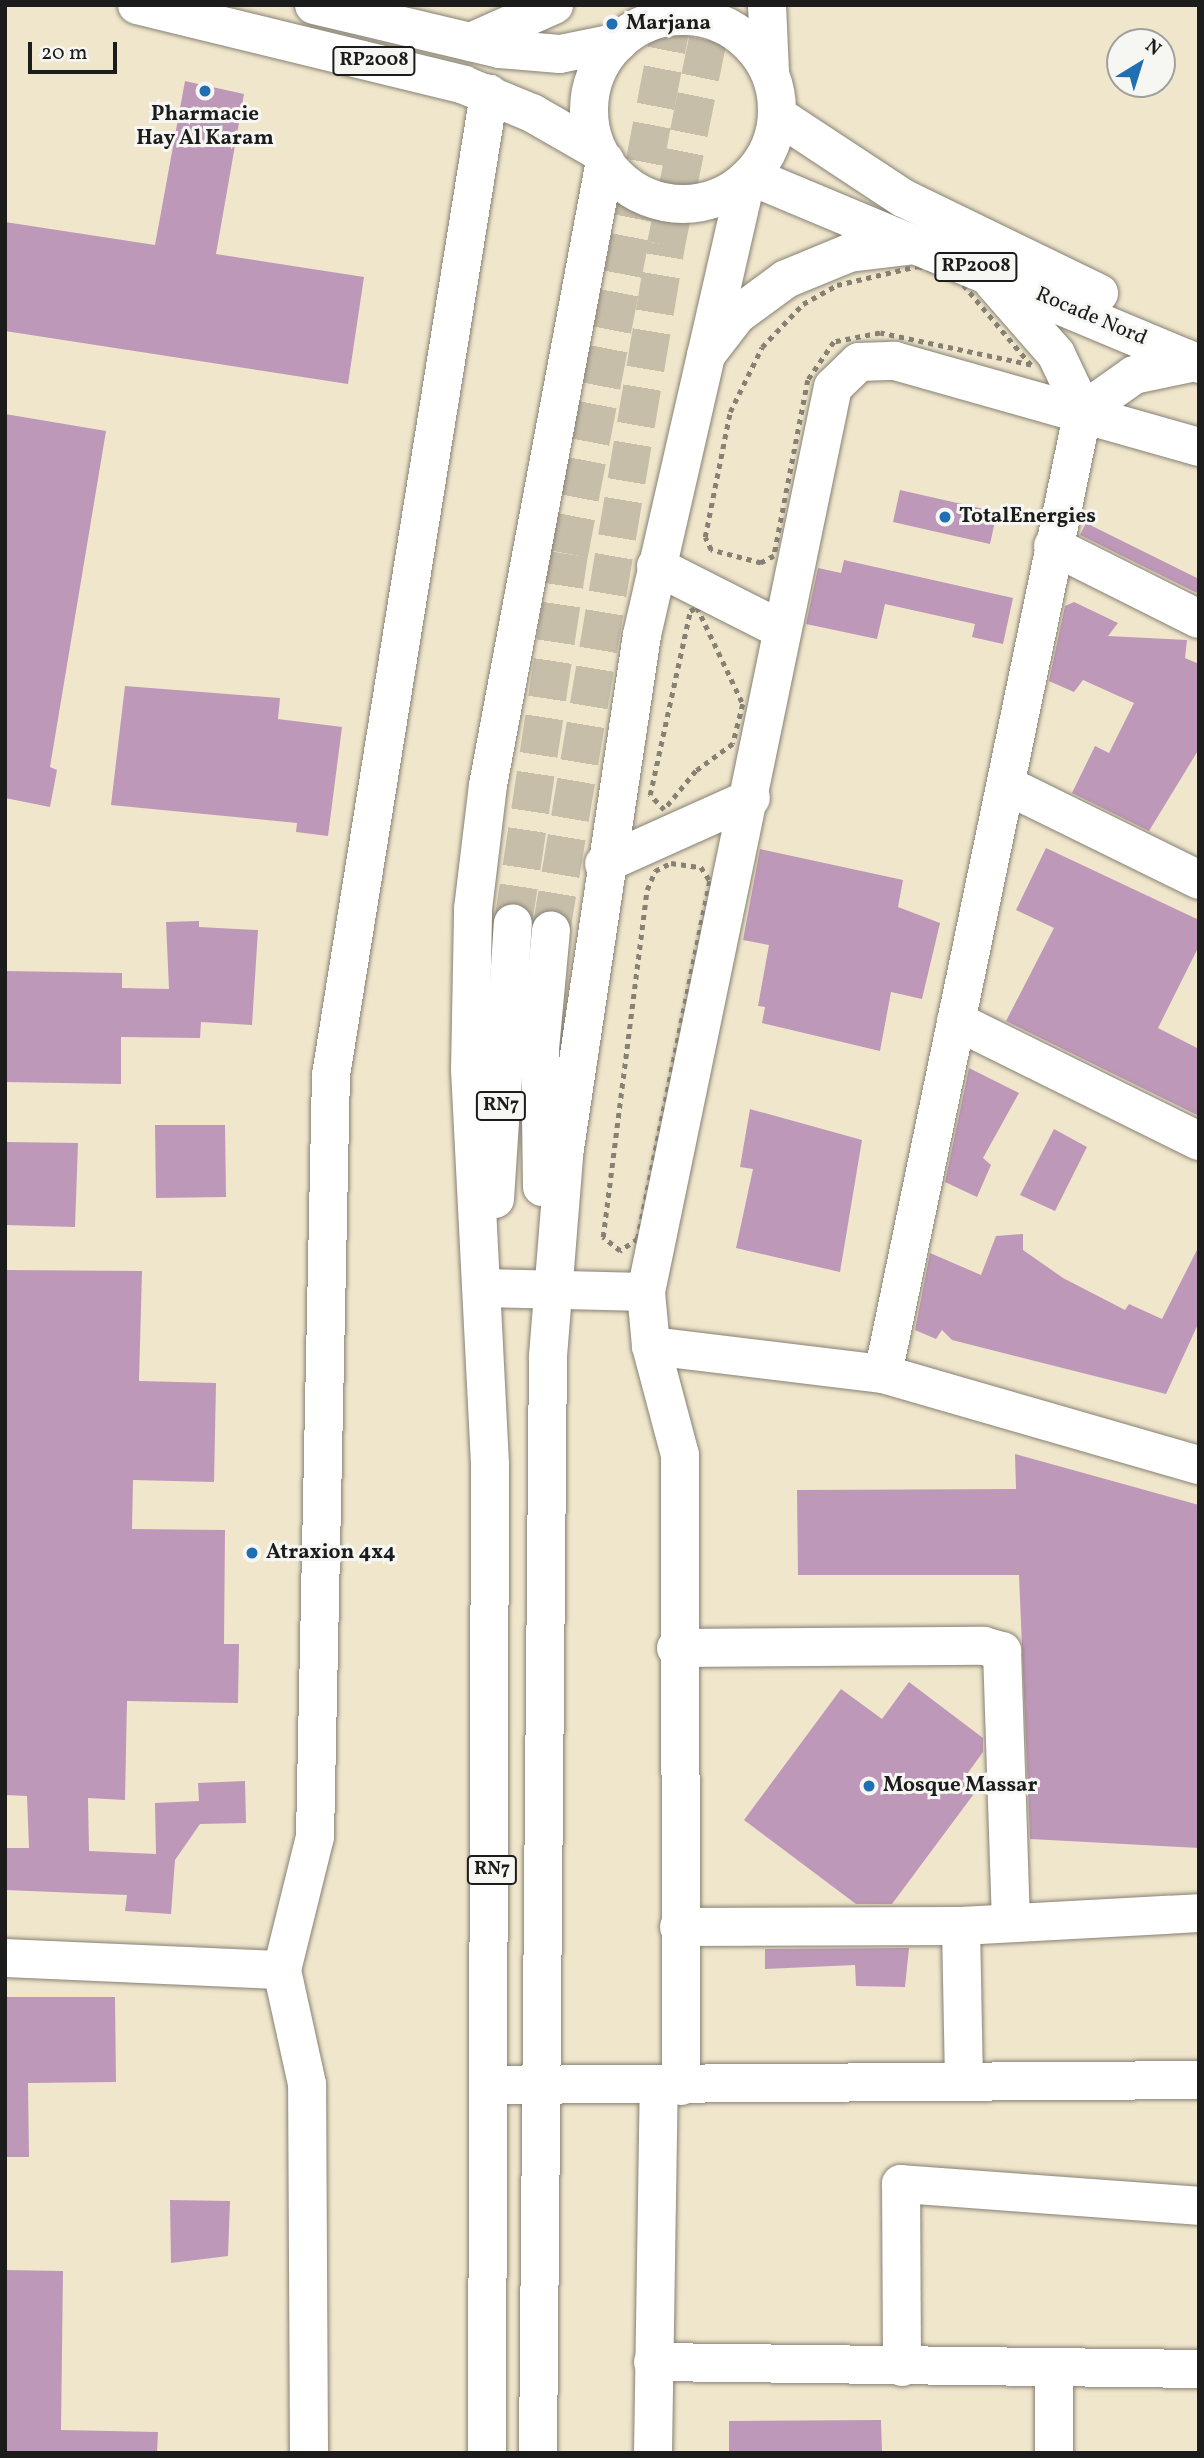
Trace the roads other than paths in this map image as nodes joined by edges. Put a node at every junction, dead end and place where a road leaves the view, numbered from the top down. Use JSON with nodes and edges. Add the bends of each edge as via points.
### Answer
{"nodes":[{"id":1,"x":137,"y":5,"type":"edge"},
{"id":2,"x":314,"y":5,"type":"edge"},
{"id":3,"x":554,"y":5,"type":"edge"},
{"id":4,"x":768,"y":5,"type":"edge"},
{"id":5,"x":626,"y":26,"type":"edge"},
{"id":6,"x":471,"y":42,"type":"junction"},
{"id":7,"x":770,"y":72,"type":"junction"},
{"id":8,"x":489,"y":94,"type":"junction"},
{"id":9,"x":777,"y":115,"type":"junction"},
{"id":10,"x":602,"y":156,"type":"junction"},
{"id":11,"x":748,"y":178,"type":"junction"},
{"id":12,"x":914,"y":245,"type":"junction"},
{"id":13,"x":978,"y":268,"type":"junction"},
{"id":14,"x":1197,"y":355,"type":"edge"},
{"id":15,"x":699,"y":366,"type":"junction"},
{"id":16,"x":1083,"y":411,"type":"junction"},
{"id":17,"x":1199,"y":447,"type":"edge"},
{"id":18,"x":1054,"y":546,"type":"junction"},
{"id":19,"x":656,"y":566,"type":"junction"},
{"id":20,"x":1199,"y":619,"type":"edge"},
{"id":21,"x":782,"y":630,"type":"junction"},
{"id":22,"x":1006,"y":785,"type":"junction"},
{"id":23,"x":751,"y":798,"type":"junction"},
{"id":24,"x":604,"y":864,"type":"junction"},
{"id":25,"x":1199,"y":880,"type":"edge"},
{"id":26,"x":513,"y":924,"type":"tunnel mouth"},
{"id":27,"x":551,"y":931,"type":"tunnel mouth"},
{"id":28,"x":956,"y":1021,"type":"junction"},
{"id":29,"x":1199,"y":1141,"type":"edge"},
{"id":30,"x":482,"y":1288,"type":"junction"},
{"id":31,"x":553,"y":1290,"type":"junction"},
{"id":32,"x":646,"y":1293,"type":"junction"},
{"id":33,"x":651,"y":1346,"type":"junction"},
{"id":34,"x":883,"y":1374,"type":"junction"},
{"id":35,"x":1199,"y":1465,"type":"edge"},
{"id":36,"x":676,"y":1648,"type":"junction"},
{"id":37,"x":1199,"y":1913,"type":"edge"},
{"id":38,"x":1012,"y":1923,"type":"junction"},
{"id":39,"x":961,"y":1926,"type":"junction"},
{"id":40,"x":679,"y":1927,"type":"junction"},
{"id":41,"x":5,"y":1958,"type":"edge"},
{"id":42,"x":282,"y":1970,"type":"junction"},
{"id":43,"x":1199,"y":2080,"type":"edge"},
{"id":44,"x":964,"y":2082,"type":"junction"},
{"id":45,"x":491,"y":2085,"type":"junction"},
{"id":46,"x":541,"y":2085,"type":"junction"},
{"id":47,"x":670,"y":2085,"type":"junction"},
{"id":48,"x":1199,"y":2207,"type":"edge"},
{"id":49,"x":653,"y":2362,"type":"junction"},
{"id":50,"x":902,"y":2367,"type":"junction"},
{"id":51,"x":1054,"y":2368,"type":"junction"},
{"id":52,"x":1199,"y":2369,"type":"edge"},
{"id":53,"x":309,"y":2453,"type":"edge"},
{"id":54,"x":487,"y":2453,"type":"edge"},
{"id":55,"x":538,"y":2453,"type":"edge"},
{"id":56,"x":653,"y":2453,"type":"edge"},
{"id":57,"x":1054,"y":2453,"type":"edge"}],
"edges":[{"from":1,"to":8,"type":"main road","number":"RP2008"},
{"from":2,"to":6,"type":"main road","number":"RP2008"},
{"from":3,"to":6,"type":"main road"},
{"from":4,"to":7,"type":"main road"},
{"from":5,"to":6,"type":"main road","number":"RP2008","via":[[560,54]]},
{"from":5,"to":7,"type":"main road","via":[[657,19],[702,18],[742,36]]},
{"from":5,"to":10,"type":"main road","via":[[593,81],[589,104]]},
{"from":7,"to":9,"type":"main road"},
{"from":8,"to":10,"type":"main road","number":"RP2008"},
{"from":8,"to":42,"type":"main road","via":[[331,1075],[316,1837]]},
{"from":9,"to":11,"type":"main road","via":[[764,158]]},
{"from":9,"to":14,"type":"main road","name":"Rocade Nord","number":"RP2008","via":[[903,198]]},
{"from":10,"to":11,"type":"main road","via":[[627,185],[668,203],[713,199]]},
{"from":10,"to":30,"type":"main road","via":[[479,846],[470,1070]]},
{"from":11,"to":12,"type":"main road","name":"Rocade Nord","number":"RP2008"},
{"from":11,"to":15,"type":"main road"},
{"from":12,"to":13,"type":"main road","name":"Rocade Nord","number":"RP2008"},
{"from":12,"to":15,"type":"main road","via":[[849,253],[786,279],[737,315]]},
{"from":13,"to":14,"type":"main road","name":"Rocade Nord","number":"RP2008"},
{"from":13,"to":16,"type":"main road","via":[[1056,354]]},
{"from":14,"to":16,"type":"main road","via":[[1134,376]]},
{"from":15,"to":19,"type":"main road"},
{"from":16,"to":17,"type":"main road"},
{"from":16,"to":18,"type":"main road"},
{"from":16,"to":21,"type":"main road","via":[[895,361],[859,362],[844,372],[829,404]]},
{"from":18,"to":20,"type":"main road"},
{"from":18,"to":22,"type":"main road"},
{"from":19,"to":21,"type":"main road"},
{"from":19,"to":24,"type":"main road"},
{"from":21,"to":23,"type":"main road"},
{"from":22,"to":25,"type":"main road"},
{"from":22,"to":28,"type":"main road"},
{"from":23,"to":24,"type":"main road"},
{"from":23,"to":32,"type":"main road"},
{"from":24,"to":31,"type":"main road"},
{"from":26,"to":30,"type":"main road","number":"RN7","via":[[499,1156]]},
{"from":27,"to":31,"type":"main road","number":"RN7","via":[[539,1108]]},
{"from":28,"to":29,"type":"main road"},
{"from":28,"to":34,"type":"main road"},
{"from":30,"to":31,"type":"main road"},
{"from":30,"to":45,"type":"main road","number":"RN7","via":[[490,1478]]},
{"from":31,"to":32,"type":"main road"},
{"from":31,"to":46,"type":"main road","number":"RN7"},
{"from":32,"to":33,"type":"main road"},
{"from":33,"to":34,"type":"main road"},
{"from":33,"to":36,"type":"main road","via":[[680,1455]]},
{"from":34,"to":35,"type":"main road"},
{"from":36,"to":38,"type":"main road","via":[[984,1646],[1002,1651]]},
{"from":36,"to":40,"type":"main road"},
{"from":37,"to":38,"type":"main road"},
{"from":38,"to":39,"type":"main road"},
{"from":39,"to":40,"type":"main road"},
{"from":39,"to":44,"type":"main road"},
{"from":40,"to":47,"type":"main road"},
{"from":41,"to":42,"type":"main road"},
{"from":42,"to":53,"type":"main road","via":[[307,2084]]},
{"from":43,"to":44,"type":"main road"},
{"from":44,"to":47,"type":"main road"},
{"from":45,"to":46,"type":"main road"},
{"from":45,"to":54,"type":"main road","number":"RN7"},
{"from":46,"to":47,"type":"main road"},
{"from":46,"to":55,"type":"main road","number":"RN7"},
{"from":47,"to":49,"type":"main road"},
{"from":48,"to":50,"type":"main road","via":[[901,2184]]},
{"from":49,"to":50,"type":"main road"},
{"from":49,"to":56,"type":"main road"},
{"from":50,"to":51,"type":"main road"},
{"from":51,"to":52,"type":"main road"},
{"from":51,"to":57,"type":"main road"}]}
